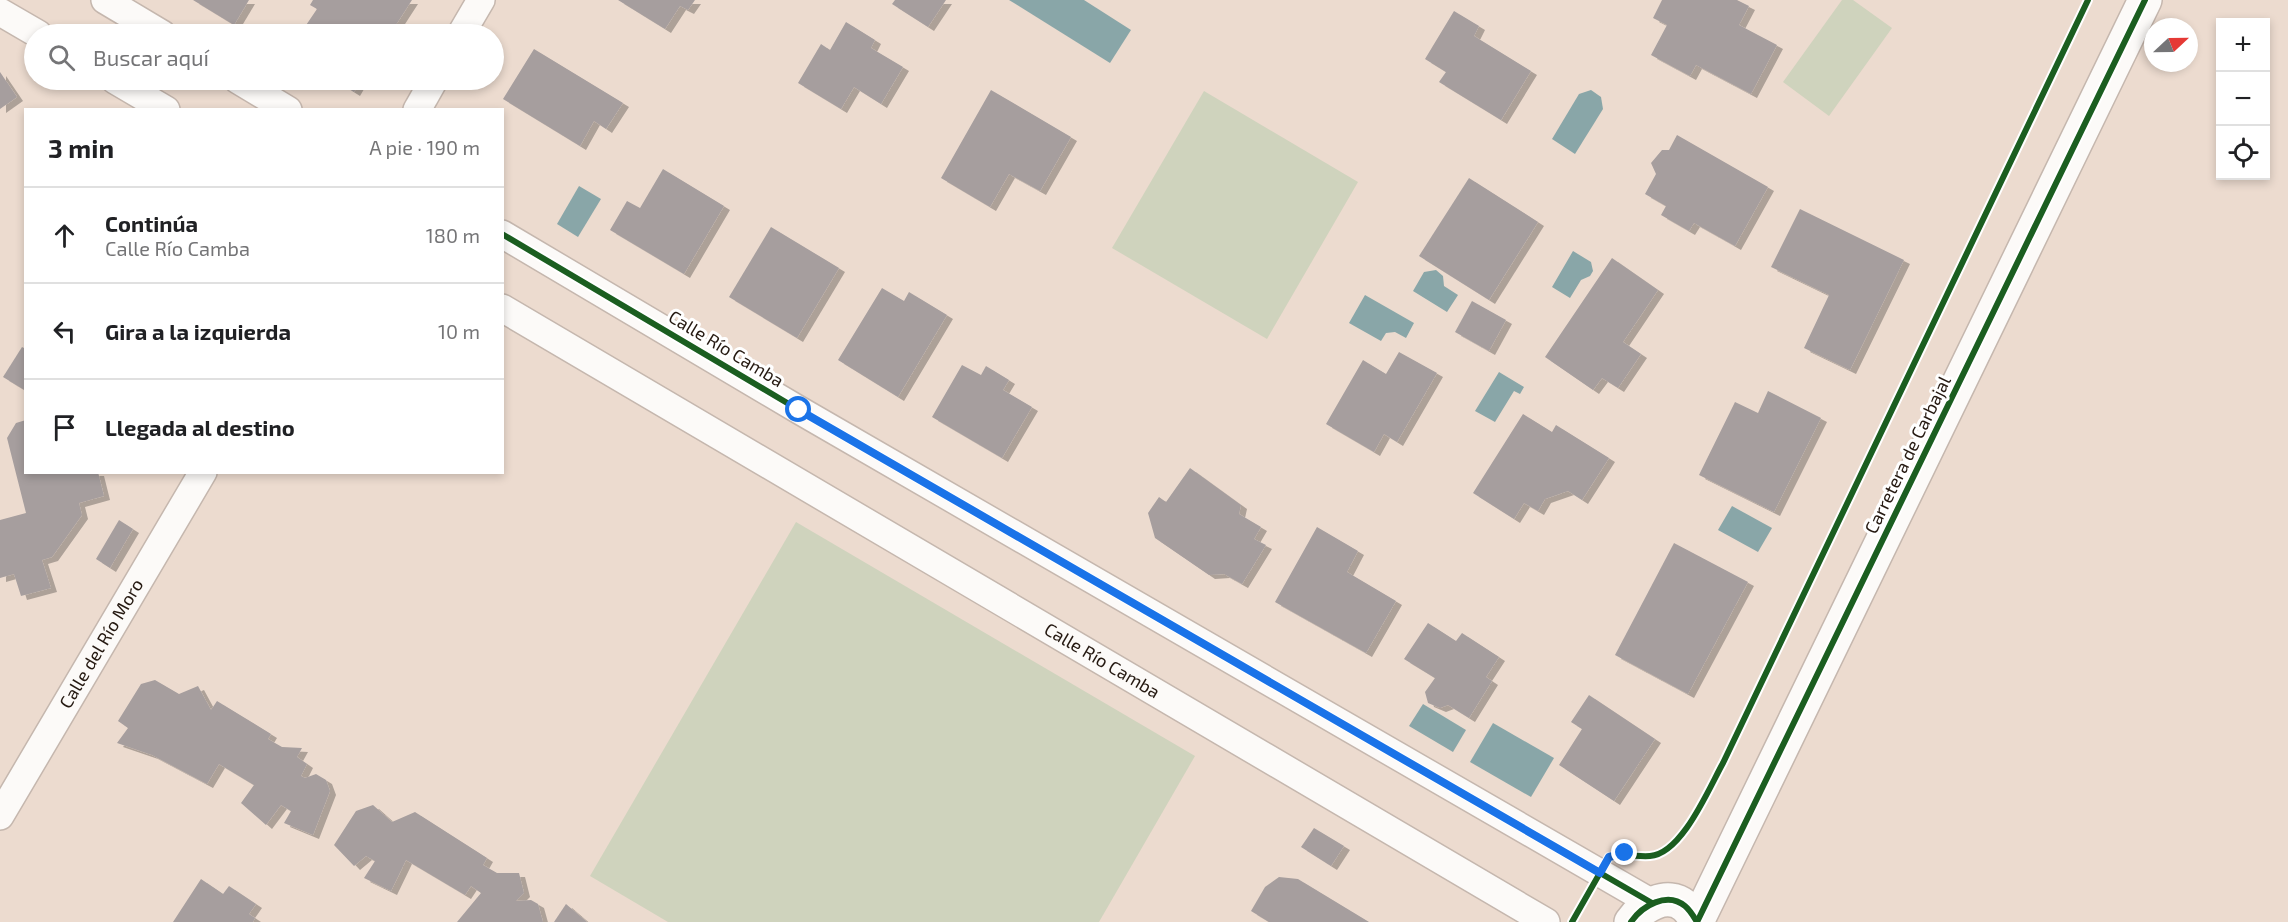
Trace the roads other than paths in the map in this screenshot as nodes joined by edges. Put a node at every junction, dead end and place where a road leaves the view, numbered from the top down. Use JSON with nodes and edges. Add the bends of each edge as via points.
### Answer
{"nodes":[{"id":1,"x":105,"y":0,"type":"edge"},
{"id":2,"x":481,"y":0,"type":"edge"},
{"id":3,"x":2145,"y":0,"type":"edge"},
{"id":4,"x":0,"y":12,"type":"edge"},
{"id":5,"x":145,"y":24,"type":"edge"},
{"id":6,"x":467,"y":24,"type":"edge"},
{"id":7,"x":24,"y":26,"type":"edge"},
{"id":8,"x":132,"y":90,"type":"edge"},
{"id":9,"x":255,"y":90,"type":"edge"},
{"id":10,"x":428,"y":90,"type":"edge"},
{"id":11,"x":163,"y":108,"type":"edge"},
{"id":12,"x":285,"y":108,"type":"edge"},
{"id":13,"x":418,"y":108,"type":"edge"},
{"id":14,"x":504,"y":235,"type":"edge"},
{"id":15,"x":504,"y":309,"type":"edge"},
{"id":16,"x":202,"y":474,"type":"edge"},
{"id":17,"x":0,"y":816,"type":"edge"},
{"id":18,"x":1641,"y":913,"type":"edge"},
{"id":19,"x":1546,"y":922,"type":"edge"},
{"id":20,"x":1697,"y":922,"type":"edge"}],
"edges":[{"from":1,"to":5,"type":"street"},
{"from":2,"to":6,"type":"street"},
{"from":3,"to":20,"type":"street","name":"Carretera de Carbajal"},
{"from":4,"to":7,"type":"street"},
{"from":8,"to":11,"type":"street"},
{"from":9,"to":12,"type":"street"},
{"from":10,"to":13,"type":"street"},
{"from":14,"to":18,"type":"street","name":"Calle Río Camba"},
{"from":15,"to":19,"type":"street","name":"Calle Río Camba"},
{"from":16,"to":17,"type":"street","name":"Calle del Río Moro"},
{"from":18,"to":20,"type":"street","via":[[1672,900],[1686,906]]}]}
